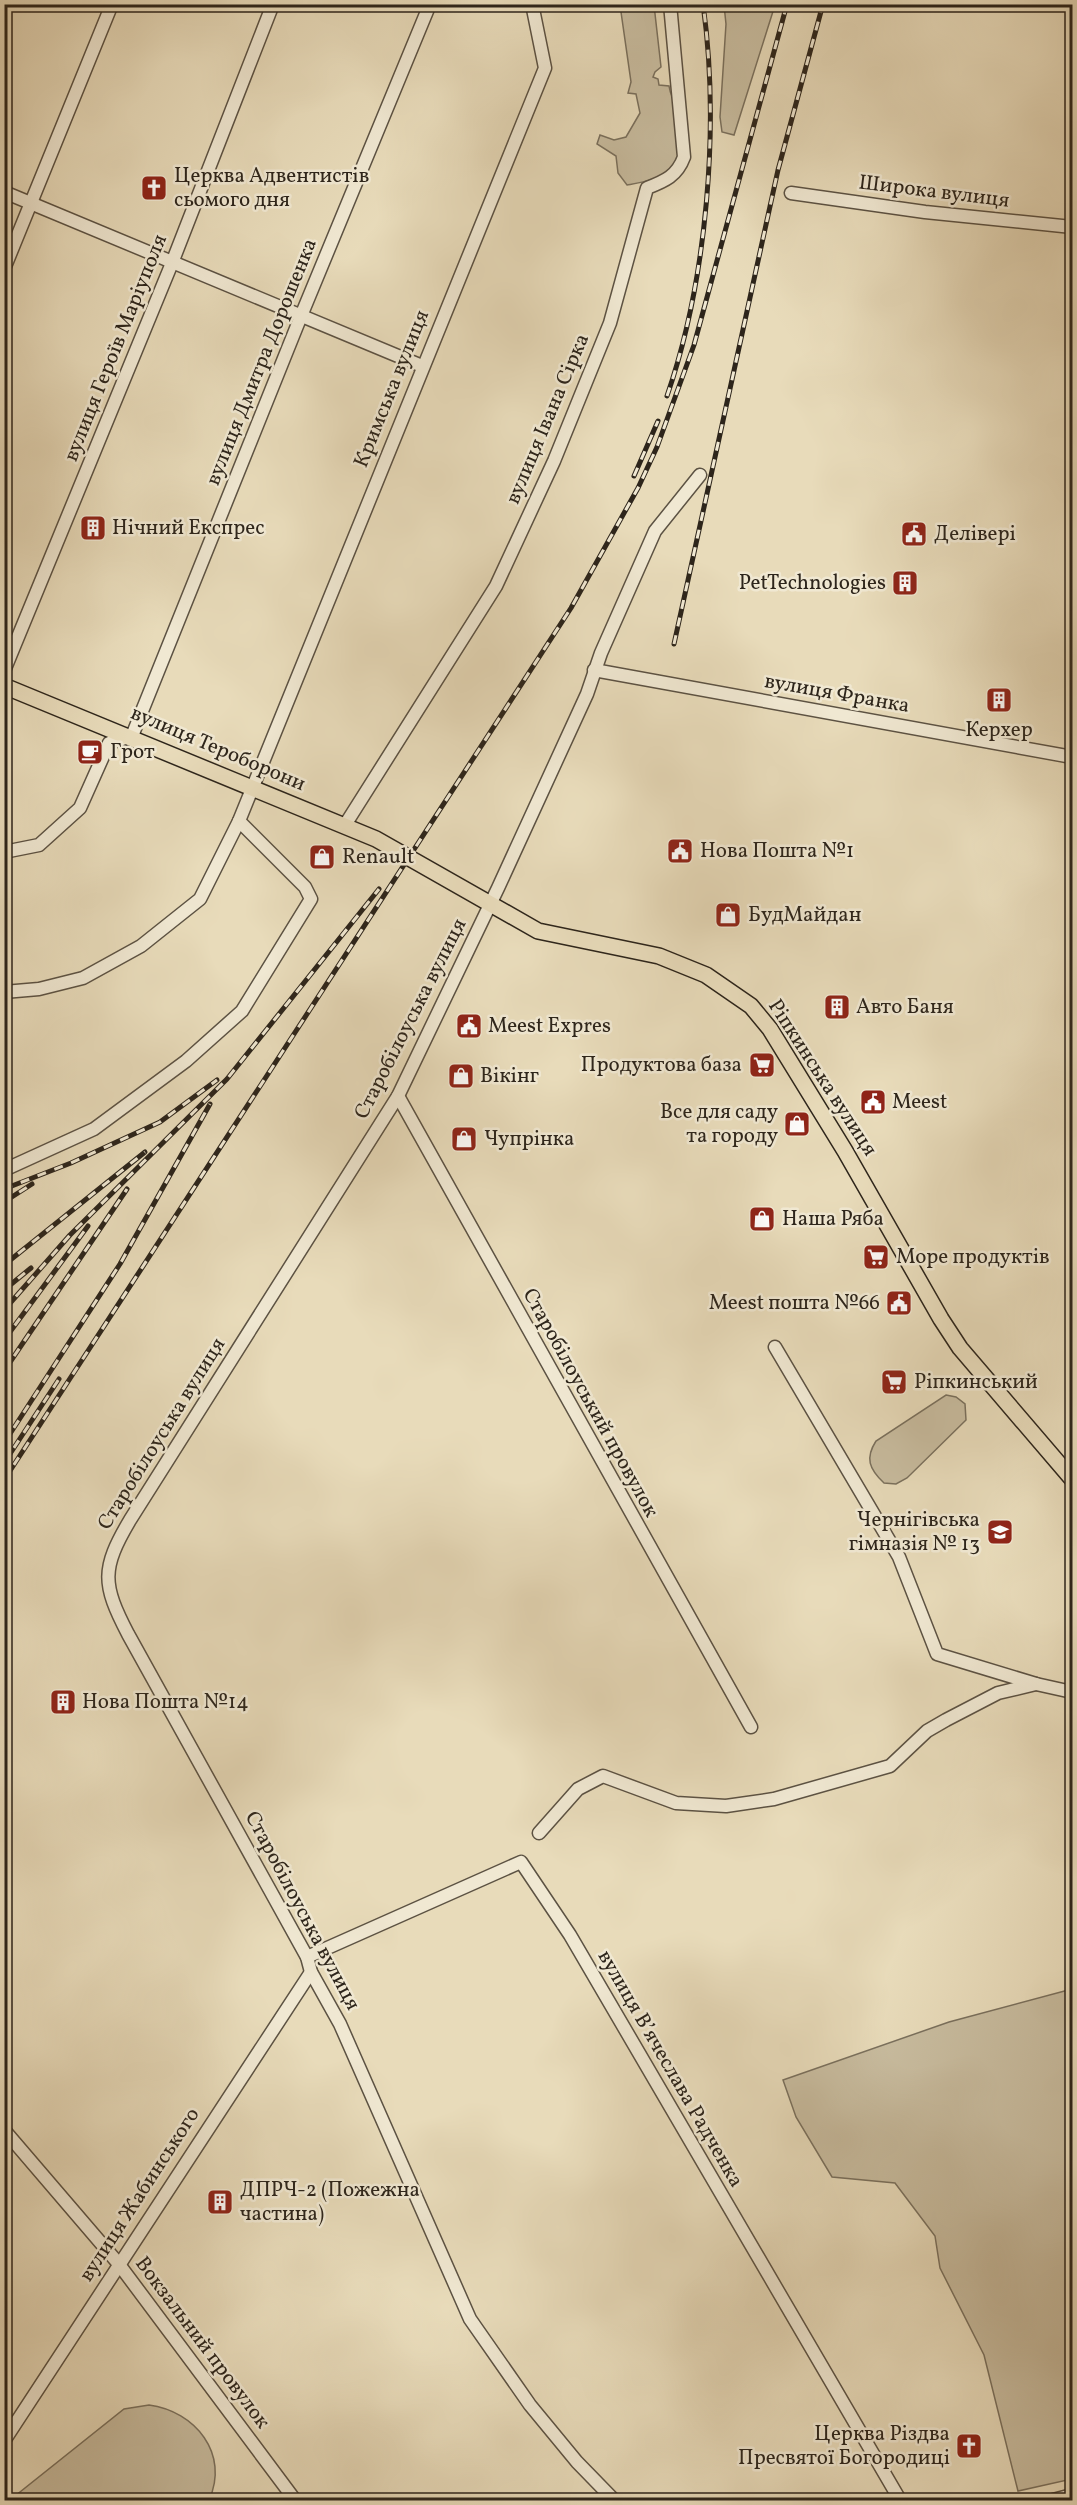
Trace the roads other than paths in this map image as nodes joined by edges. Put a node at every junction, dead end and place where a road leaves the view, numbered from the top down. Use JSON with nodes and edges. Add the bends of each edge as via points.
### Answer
{"nodes":[{"id":1,"x":112,"y":4,"type":"edge"},
{"id":2,"x":273,"y":4,"type":"edge"},
{"id":3,"x":430,"y":4,"type":"edge"},
{"id":4,"x":532,"y":4,"type":"edge"},
{"id":5,"x":670,"y":4,"type":"edge"},
{"id":6,"x":4,"y":192,"type":"edge"},
{"id":7,"x":791,"y":193,"type":"dead end"},
{"id":8,"x":31,"y":203,"type":"junction"},
{"id":9,"x":1072,"y":227,"type":"edge"},
{"id":10,"x":172,"y":263,"type":"junction"},
{"id":11,"x":4,"y":269,"type":"edge"},
{"id":12,"x":301,"y":316,"type":"junction"},
{"id":13,"x":422,"y":366,"type":"junction"},
{"id":14,"x":700,"y":476,"type":"dead end"},
{"id":15,"x":594,"y":670,"type":"junction"},
{"id":16,"x":4,"y":671,"type":"edge"},
{"id":17,"x":4,"y":686,"type":"edge"},
{"id":18,"x":132,"y":736,"type":"junction"},
{"id":19,"x":1072,"y":757,"type":"edge"},
{"id":20,"x":253,"y":786,"type":"junction"},
{"id":21,"x":239,"y":821,"type":"junction"},
{"id":22,"x":345,"y":825,"type":"junction"},
{"id":23,"x":4,"y":852,"type":"edge"},
{"id":24,"x":412,"y":857,"type":"joint"},
{"id":25,"x":490,"y":906,"type":"junction"},
{"id":26,"x":4,"y":993,"type":"edge"},
{"id":27,"x":398,"y":1096,"type":"junction"},
{"id":28,"x":4,"y":1170,"type":"edge"},
{"id":29,"x":775,"y":1347,"type":"dead end"},
{"id":30,"x":1072,"y":1479,"type":"edge"},
{"id":31,"x":1036,"y":1684,"type":"junction"},
{"id":32,"x":1072,"y":1692,"type":"edge"},
{"id":33,"x":751,"y":1727,"type":"dead end"},
{"id":34,"x":539,"y":1833,"type":"dead end"},
{"id":35,"x":307,"y":1957,"type":"junction"},
{"id":36,"x":311,"y":1972,"type":"junction"},
{"id":37,"x":4,"y":2130,"type":"edge"},
{"id":38,"x":118,"y":2263,"type":"junction"},
{"id":39,"x":4,"y":2441,"type":"edge"},
{"id":40,"x":1072,"y":2495,"type":"edge"},
{"id":41,"x":294,"y":2500,"type":"edge"},
{"id":42,"x":614,"y":2500,"type":"edge"},
{"id":43,"x":900,"y":2500,"type":"edge"},
{"id":44,"x":1053,"y":2500,"type":"edge"}],
"edges":[{"from":1,"to":8,"type":"street"},
{"from":2,"to":10,"type":"street","name":"вулиця Героїв Маріуполя"},
{"from":3,"to":12,"type":"street","name":"вулиця Дмитра Дорошенка"},
{"from":4,"to":13,"type":"street","name":"Кримська вулиця","via":[[545,68]]},
{"from":5,"to":22,"type":"street","name":"вулиця Івана Сірка","via":[[684,157],[680,169],[669,179],[647,188],[610,322],[554,461],[496,586]]},
{"from":6,"to":8,"type":"street"},
{"from":7,"to":9,"type":"street","name":"Широка вулиця"},
{"from":8,"to":10,"type":"street"},
{"from":8,"to":11,"type":"street"},
{"from":10,"to":12,"type":"street"},
{"from":10,"to":16,"type":"street","name":"вулиця Героїв Маріуполя"},
{"from":12,"to":13,"type":"street"},
{"from":12,"to":18,"type":"street","name":"вулиця Дмитра Дорошенка"},
{"from":13,"to":20,"type":"street","name":"Кримська вулиця"},
{"from":14,"to":15,"type":"street","name":"Старобілоуська вулиця","via":[[656,531]]},
{"from":15,"to":19,"type":"street","name":"вулиця Франка"},
{"from":15,"to":25,"type":"street","name":"Старобілоуська вулиця","via":[[587,694]]},
{"from":17,"to":18,"type":"main road","name":"вулиця Тероборони"},
{"from":18,"to":20,"type":"main road","name":"вулиця Тероборони"},
{"from":18,"to":23,"type":"street","via":[[109,743],[80,808],[39,845]]},
{"from":20,"to":21,"type":"street","name":"Кримська вулиця"},
{"from":20,"to":22,"type":"main road","name":"вулиця Тероборони"},
{"from":21,"to":26,"type":"street","name":"Кримська вулиця","via":[[200,899],[141,946],[83,978]]},
{"from":21,"to":28,"type":"street","via":[[305,887],[311,899],[242,1011],[186,1061],[94,1129]]},
{"from":22,"to":24,"type":"main road","name":"вулиця Тероборони"},
{"from":24,"to":25,"type":"main road","name":"Ріпкинська вулиця"},
{"from":25,"to":27,"type":"street","name":"Старобілоуська вулиця"},
{"from":25,"to":30,"type":"main road","name":"Ріпкинська вулиця","via":[[538,931],[634,949],[676,962],[706,975],[751,1006],[770,1029],[822,1114],[941,1319]]},
{"from":27,"to":33,"type":"street","name":"Старобілоуський провулок"},
{"from":27,"to":35,"type":"street","name":"Старобілоуська вулиця","via":[[130,1520],[112,1551],[107,1577],[113,1604],[128,1634]]},
{"from":29,"to":31,"type":"street","via":[[899,1557],[937,1654]]},
{"from":31,"to":32,"type":"street"},
{"from":31,"to":34,"type":"street","via":[[998,1693],[946,1720],[927,1731],[890,1766],[774,1799],[726,1806],[676,1803],[603,1776],[578,1789]]},
{"from":35,"to":36,"type":"street","name":"Старобілоуська вулиця"},
{"from":35,"to":43,"type":"street","name":"вулиця Вʼячеслава Радченка","via":[[521,1862],[570,1935]]},
{"from":36,"to":38,"type":"street","name":"вулиця Жабинського"},
{"from":36,"to":42,"type":"street","name":"Старобілоуська вулиця","via":[[340,2024],[470,2319],[530,2405]]},
{"from":37,"to":38,"type":"street","name":"Вокзальний провулок"},
{"from":38,"to":39,"type":"street","name":"вулиця Жабинського"},
{"from":38,"to":41,"type":"street","name":"Вокзальний провулок"},
{"from":40,"to":44,"type":"street"}]}
